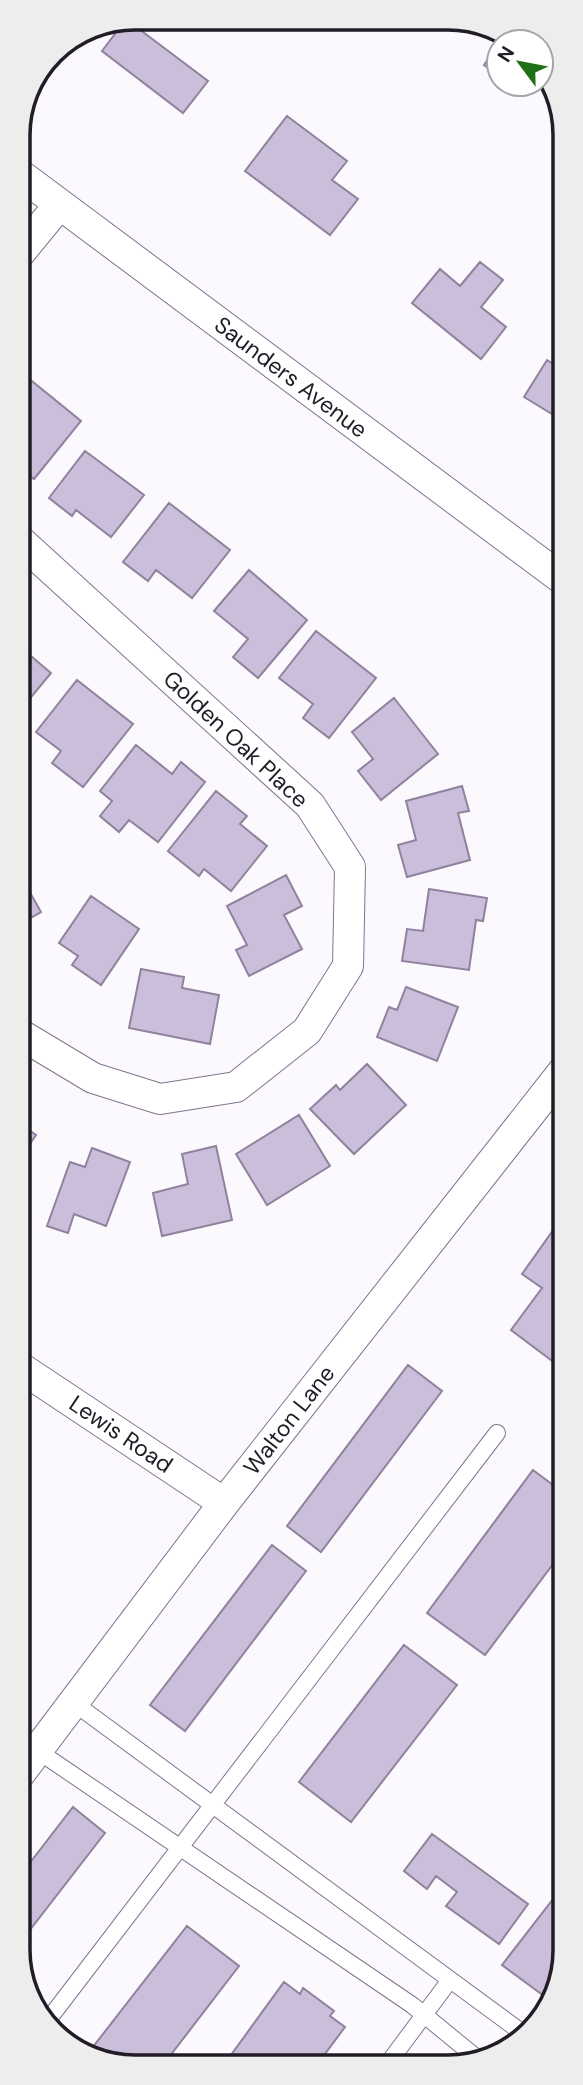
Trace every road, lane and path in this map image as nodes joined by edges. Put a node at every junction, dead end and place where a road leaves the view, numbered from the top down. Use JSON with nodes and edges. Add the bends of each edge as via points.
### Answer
{"nodes":[{"id":1,"x":30,"y":182,"type":"edge"},
{"id":2,"x":59,"y":205,"type":"junction"},
{"id":3,"x":30,"y":240,"type":"edge"},
{"id":4,"x":30,"y":549,"type":"edge"},
{"id":5,"x":553,"y":572,"type":"edge"},
{"id":6,"x":30,"y":1040,"type":"edge"},
{"id":7,"x":553,"y":1084,"type":"edge"},
{"id":8,"x":30,"y":1374,"type":"edge"},
{"id":9,"x":497,"y":1433,"type":"dead end"},
{"id":10,"x":224,"y":1503,"type":"junction"},
{"id":11,"x":74,"y":1703,"type":"junction"},
{"id":12,"x":38,"y":1751,"type":"junction"},
{"id":13,"x":30,"y":1762,"type":"edge"},
{"id":14,"x":212,"y":1806,"type":"junction"},
{"id":15,"x":180,"y":1847,"type":"junction"},
{"id":16,"x":450,"y":1980,"type":"junction"},
{"id":17,"x":52,"y":2015,"type":"edge"},
{"id":18,"x":424,"y":2015,"type":"junction"},
{"id":19,"x":517,"y":2029,"type":"edge"},
{"id":20,"x":470,"y":2052,"type":"edge"},
{"id":21,"x":394,"y":2055,"type":"edge"}],
"edges":[{"from":1,"to":2,"type":"street","name":"Saunders Avenue"},
{"from":2,"to":3,"type":"street"},
{"from":2,"to":5,"type":"street","name":"Saunders Avenue"},
{"from":4,"to":6,"type":"street","name":"Golden Oak Place","via":[[310,805],[350,867],[348,966],[307,1031],[236,1087],[160,1099],[93,1079]]},
{"from":7,"to":10,"type":"street","name":"Walton Lane"},
{"from":8,"to":10,"type":"street","name":"Lewis Road"},
{"from":9,"to":14,"type":"lane"},
{"from":10,"to":11,"type":"street","name":"Walton Lane"},
{"from":11,"to":12,"type":"street","name":"Walton Lane"},
{"from":11,"to":14,"type":"lane"},
{"from":12,"to":13,"type":"street","name":"Walton Lane"},
{"from":12,"to":15,"type":"lane"},
{"from":14,"to":15,"type":"lane"},
{"from":14,"to":16,"type":"lane"},
{"from":15,"to":17,"type":"lane"},
{"from":15,"to":18,"type":"lane"},
{"from":16,"to":18,"type":"lane"},
{"from":16,"to":19,"type":"lane"},
{"from":18,"to":20,"type":"lane"},
{"from":18,"to":21,"type":"lane"}]}
